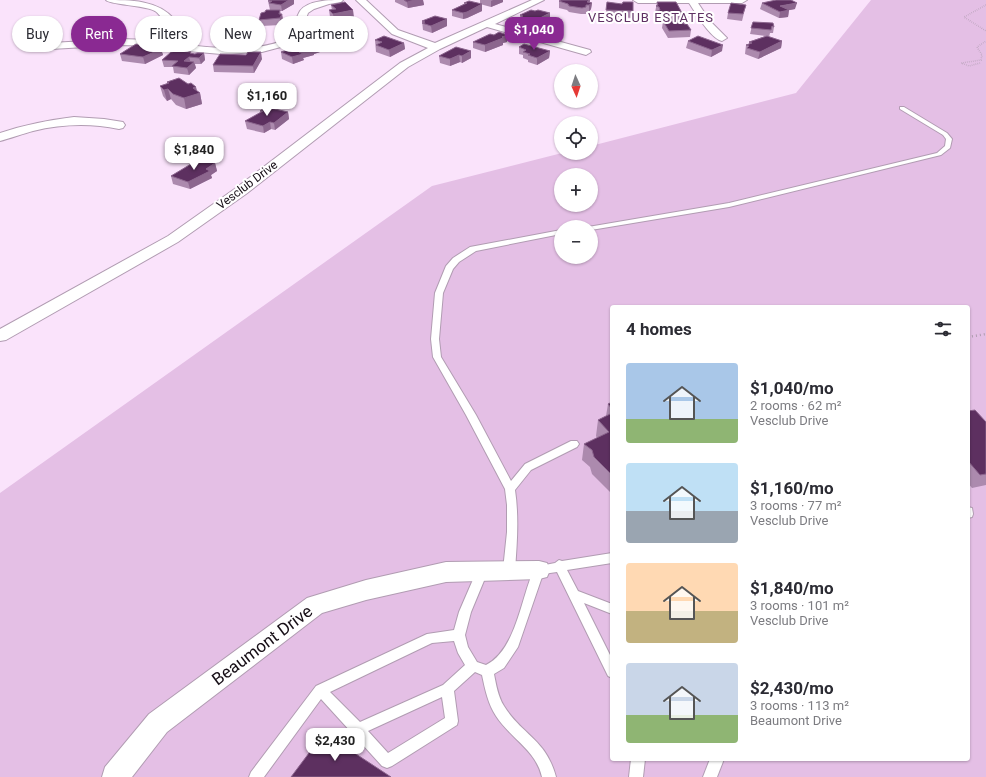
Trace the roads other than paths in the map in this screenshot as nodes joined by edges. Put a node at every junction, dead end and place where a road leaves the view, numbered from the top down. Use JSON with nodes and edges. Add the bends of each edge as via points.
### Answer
{"nodes":[{"id":1,"x":111,"y":0,"type":"edge"},
{"id":2,"x":338,"y":0,"type":"edge"},
{"id":3,"x":361,"y":0,"type":"edge"},
{"id":4,"x":538,"y":0,"type":"edge"},
{"id":5,"x":638,"y":0,"type":"edge"},
{"id":6,"x":742,"y":0,"type":"edge"},
{"id":7,"x":692,"y":1,"type":"edge"},
{"id":8,"x":165,"y":16,"type":"edge"},
{"id":9,"x":486,"y":24,"type":"junction"},
{"id":10,"x":722,"y":38,"type":"dead end"},
{"id":11,"x":135,"y":42,"type":"edge"},
{"id":12,"x":63,"y":45,"type":"edge"},
{"id":13,"x":439,"y":45,"type":"junction"},
{"id":14,"x":455,"y":48,"type":"edge"},
{"id":15,"x":202,"y":49,"type":"edge"},
{"id":16,"x":586,"y":52,"type":"dead end"},
{"id":17,"x":902,"y":108,"type":"dead end"},
{"id":18,"x":119,"y":125,"type":"dead end"},
{"id":19,"x":0,"y":137,"type":"edge"},
{"id":20,"x":598,"y":227,"type":"edge"},
{"id":21,"x":554,"y":233,"type":"edge"},
{"id":22,"x":0,"y":336,"type":"edge"},
{"id":23,"x":574,"y":444,"type":"dead end"},
{"id":24,"x":510,"y":489,"type":"junction"},
{"id":25,"x":610,"y":558,"type":"edge"},
{"id":26,"x":549,"y":568,"type":"junction"},
{"id":27,"x":509,"y":570,"type":"junction"},
{"id":28,"x":482,"y":571,"type":"junction"},
{"id":29,"x":575,"y":595,"type":"junction"},
{"id":30,"x":610,"y":608,"type":"edge"},
{"id":31,"x":459,"y":636,"type":"junction"},
{"id":32,"x":473,"y":666,"type":"junction"},
{"id":33,"x":610,"y":668,"type":"edge"},
{"id":34,"x":488,"y":671,"type":"junction"},
{"id":35,"x":320,"y":690,"type":"junction"},
{"id":36,"x":448,"y":690,"type":"junction"},
{"id":37,"x":358,"y":729,"type":"junction"},
{"id":38,"x":638,"y":761,"type":"edge"},
{"id":39,"x":717,"y":761,"type":"edge"},
{"id":40,"x":115,"y":777,"type":"edge"},
{"id":41,"x":256,"y":777,"type":"edge"},
{"id":42,"x":548,"y":777,"type":"edge"},
{"id":43,"x":636,"y":777,"type":"edge"},
{"id":44,"x":710,"y":777,"type":"edge"}],
"edges":[{"from":1,"to":8,"type":"street","via":[[136,2],[158,9]]},
{"from":2,"to":15,"type":"street","via":[[328,1],[304,12],[296,36],[288,42],[262,49]]},
{"from":3,"to":13,"type":"street","via":[[394,32]]},
{"from":4,"to":9,"type":"street","name":"Vesclub Drive"},
{"from":5,"to":7,"type":"street"},
{"from":6,"to":7,"type":"street"},
{"from":7,"to":10,"type":"street","via":[[707,23]]},
{"from":9,"to":13,"type":"street","name":"Vesclub Drive"},
{"from":9,"to":16,"type":"street"},
{"from":11,"to":12,"type":"street"},
{"from":13,"to":14,"type":"street"},
{"from":13,"to":22,"type":"street","name":"Vesclub Drive","via":[[404,65],[241,191],[173,239]]},
{"from":17,"to":20,"type":"lane","via":[[945,134],[949,139],[948,147],[939,154],[729,206]]},
{"from":18,"to":19,"type":"street","via":[[92,120],[52,123]]},
{"from":21,"to":24,"type":"lane","via":[[473,249],[449,268],[439,293],[435,339],[437,357]]},
{"from":23,"to":24,"type":"lane","via":[[528,467]]},
{"from":24,"to":27,"type":"lane","via":[[512,532]]},
{"from":25,"to":26,"type":"lane"},
{"from":26,"to":27,"type":"street","name":"Beaumont Drive"},
{"from":26,"to":29,"type":"lane"},
{"from":26,"to":34,"type":"lane","via":[[514,643],[500,664]]},
{"from":27,"to":28,"type":"street","name":"Beaumont Drive"},
{"from":28,"to":31,"type":"lane","via":[[464,612]]},
{"from":28,"to":40,"type":"street","name":"Beaumont Drive","via":[[446,572],[366,590],[315,605],[158,724]]},
{"from":29,"to":30,"type":"lane"},
{"from":29,"to":33,"type":"lane"},
{"from":31,"to":32,"type":"lane","via":[[462,649]]},
{"from":31,"to":35,"type":"lane","via":[[431,638]]},
{"from":32,"to":34,"type":"lane"},
{"from":32,"to":36,"type":"lane"},
{"from":34,"to":42,"type":"lane","via":[[499,710],[538,753],[547,766]]},
{"from":35,"to":37,"type":"lane"},
{"from":35,"to":41,"type":"lane"},
{"from":36,"to":37,"type":"lane"},
{"from":36,"to":37,"type":"lane","via":[[452,721],[387,762]]},
{"from":38,"to":43,"type":"lane"},
{"from":39,"to":44,"type":"lane"}]}
